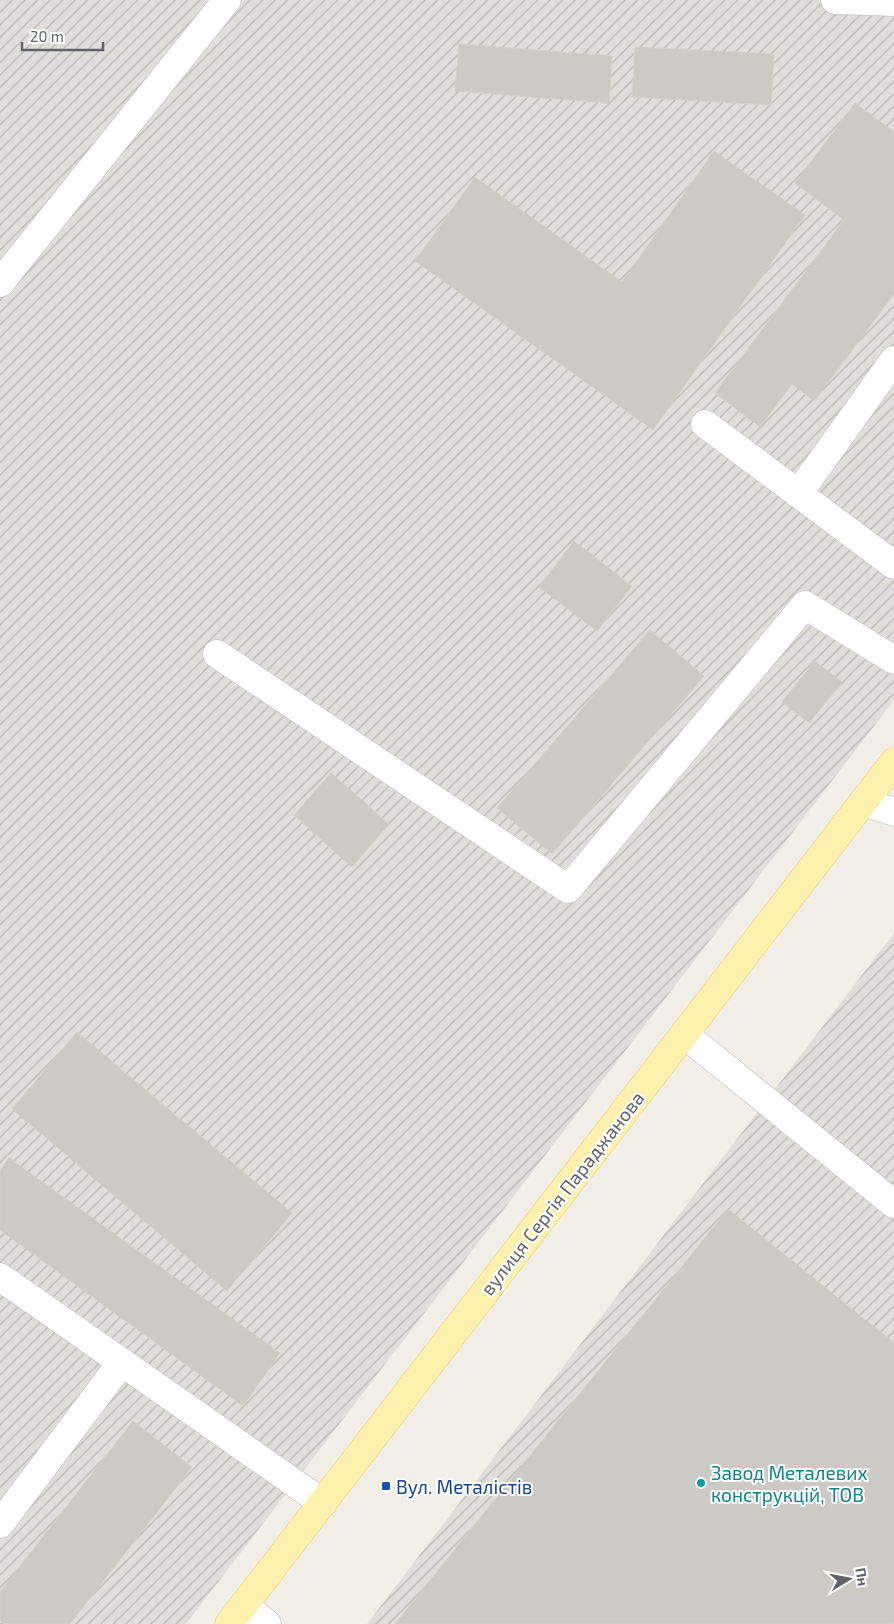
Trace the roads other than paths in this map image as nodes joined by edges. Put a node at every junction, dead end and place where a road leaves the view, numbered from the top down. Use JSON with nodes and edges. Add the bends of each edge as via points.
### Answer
{"nodes":[{"id":1,"x":227,"y":0,"type":"edge"},
{"id":2,"x":835,"y":0,"type":"edge"},
{"id":3,"x":894,"y":2,"type":"edge"},
{"id":4,"x":0,"y":283,"type":"edge"},
{"id":5,"x":894,"y":360,"type":"edge"},
{"id":6,"x":704,"y":424,"type":"dead end"},
{"id":7,"x":798,"y":494,"type":"junction"},
{"id":8,"x":894,"y":565,"type":"edge"},
{"id":9,"x":217,"y":654,"type":"dead end"},
{"id":10,"x":894,"y":660,"type":"edge"},
{"id":11,"x":894,"y":762,"type":"edge"},
{"id":12,"x":863,"y":802,"type":"junction"},
{"id":13,"x":894,"y":812,"type":"edge"},
{"id":14,"x":684,"y":1034,"type":"junction"},
{"id":15,"x":894,"y":1204,"type":"edge"},
{"id":16,"x":0,"y":1277,"type":"edge"},
{"id":17,"x":122,"y":1362,"type":"junction"},
{"id":18,"x":323,"y":1502,"type":"junction"},
{"id":19,"x":5,"y":1508,"type":"edge"},
{"id":20,"x":236,"y":1614,"type":"edge"},
{"id":21,"x":267,"y":1624,"type":"edge"}],
"edges":[{"from":1,"to":4,"type":"street"},
{"from":2,"to":3,"type":"street"},
{"from":5,"to":7,"type":"street"},
{"from":6,"to":7,"type":"street"},
{"from":7,"to":8,"type":"street"},
{"from":9,"to":10,"type":"street","via":[[568,889],[806,605]]},
{"from":11,"to":12,"type":"main road","name":"вулиця Сергія Параджанова"},
{"from":12,"to":13,"type":"street"},
{"from":12,"to":14,"type":"main road","name":"вулиця Сергія Параджанова"},
{"from":14,"to":15,"type":"street"},
{"from":14,"to":18,"type":"main road","name":"вулиця Сергія Параджанова"},
{"from":16,"to":17,"type":"street"},
{"from":17,"to":18,"type":"street"},
{"from":17,"to":19,"type":"street"},
{"from":18,"to":20,"type":"main road","name":"вулиця Сергія Параджанова"},
{"from":20,"to":21,"type":"street"}]}
